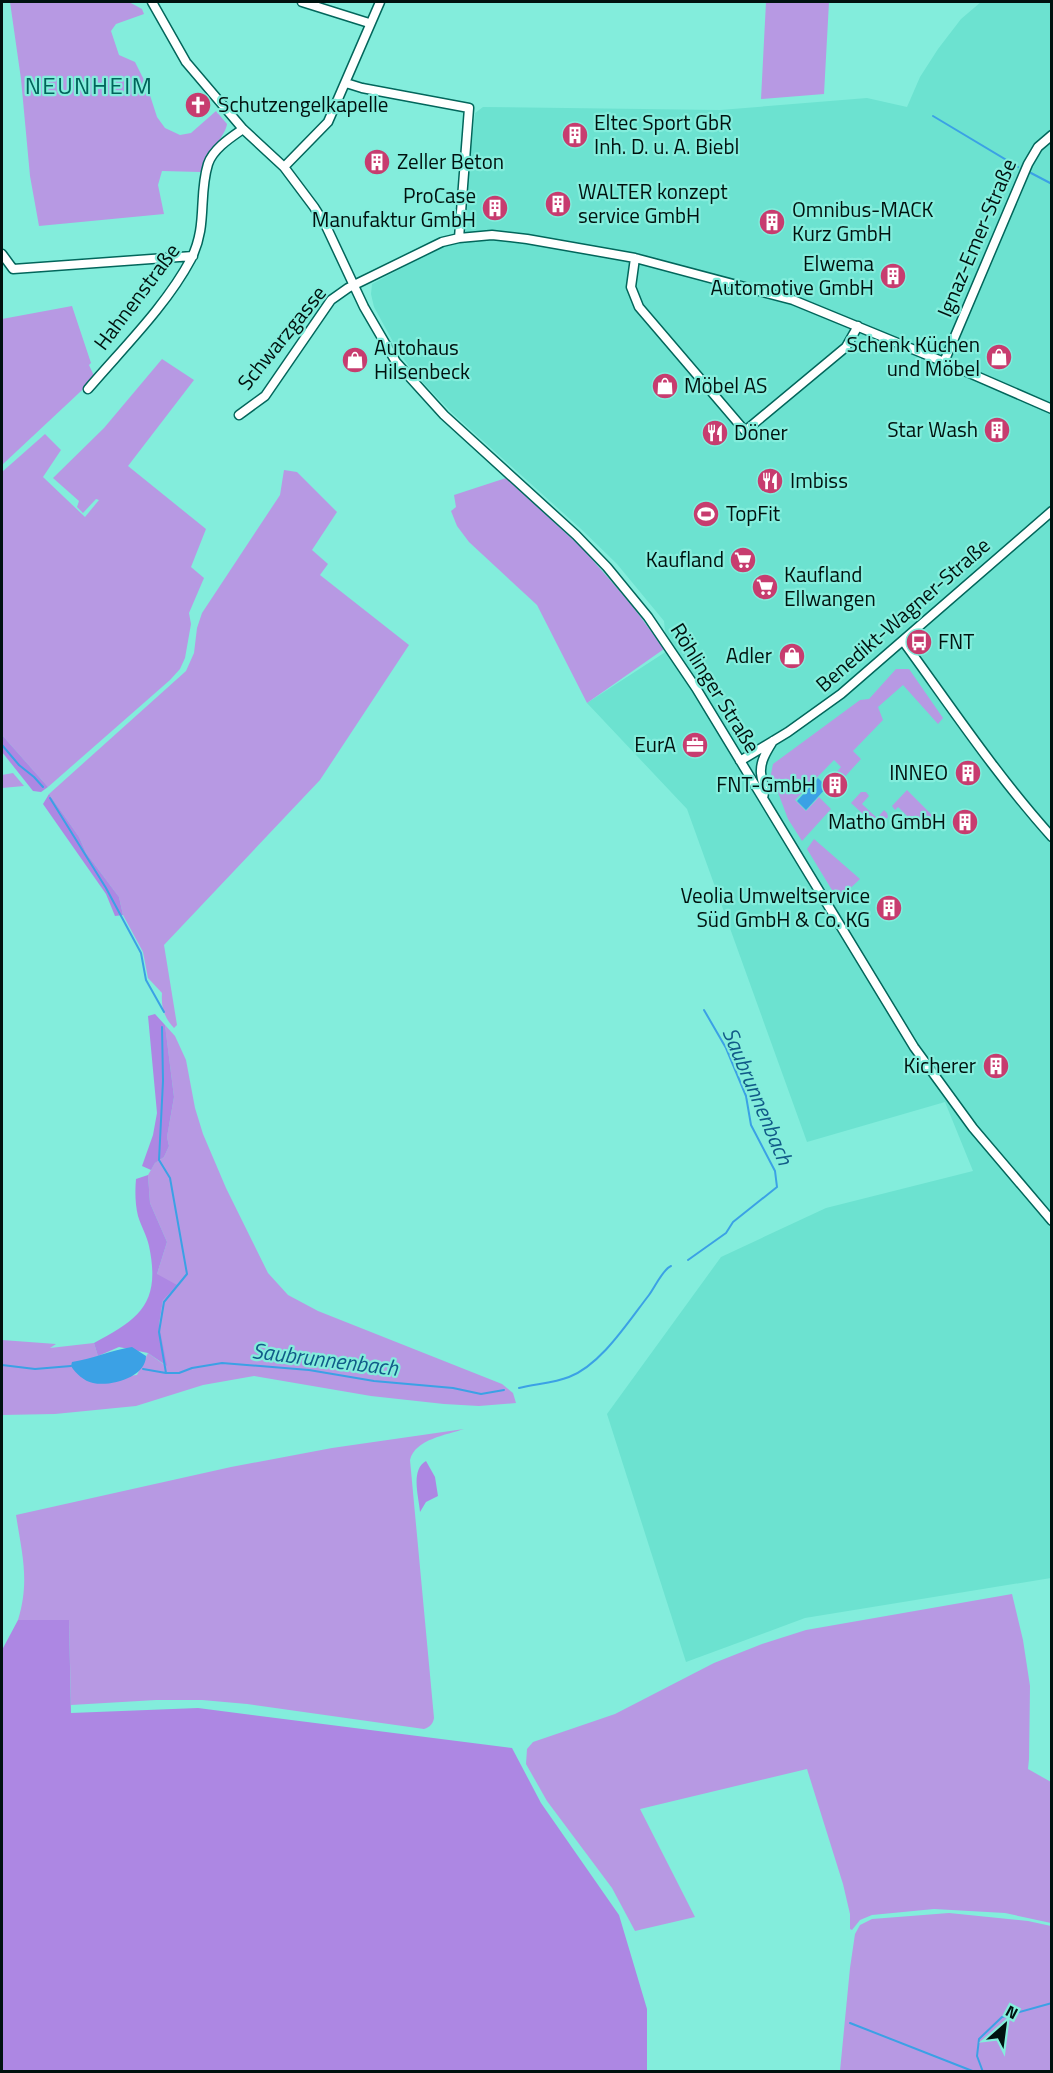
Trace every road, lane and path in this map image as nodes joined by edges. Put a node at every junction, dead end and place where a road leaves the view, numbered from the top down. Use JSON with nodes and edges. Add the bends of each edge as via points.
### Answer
{"nodes":[{"id":1,"x":152,"y":2,"type":"edge"},
{"id":2,"x":303,"y":2,"type":"edge"},
{"id":3,"x":380,"y":2,"type":"edge"},
{"id":4,"x":369,"y":23,"type":"junction"},
{"id":5,"x":346,"y":83,"type":"junction"},
{"id":6,"x":243,"y":129,"type":"junction"},
{"id":7,"x":1052,"y":135,"type":"edge"},
{"id":8,"x":284,"y":166,"type":"junction"},
{"id":9,"x":459,"y":238,"type":"junction"},
{"id":10,"x":2,"y":254,"type":"edge"},
{"id":11,"x":192,"y":256,"type":"junction"},
{"id":12,"x":635,"y":258,"type":"junction"},
{"id":13,"x":13,"y":269,"type":"junction"},
{"id":14,"x":2,"y":273,"type":"edge"},
{"id":15,"x":354,"y":285,"type":"junction"},
{"id":16,"x":858,"y":326,"type":"junction"},
{"id":17,"x":944,"y":362,"type":"junction"},
{"id":18,"x":88,"y":389,"type":"dead end"},
{"id":19,"x":1052,"y":409,"type":"edge"},
{"id":20,"x":240,"y":415,"type":"dead end"},
{"id":21,"x":1052,"y":511,"type":"edge"},
{"id":22,"x":903,"y":641,"type":"junction"},
{"id":23,"x":774,"y":741,"type":"junction"},
{"id":24,"x":740,"y":760,"type":"junction"},
{"id":25,"x":763,"y":798,"type":"junction"},
{"id":26,"x":1052,"y":837,"type":"edge"},
{"id":27,"x":1052,"y":1221,"type":"edge"}],
"edges":[{"from":1,"to":6,"type":"street","name":"Röhlinger Straße","via":[[186,62]]},
{"from":2,"to":4,"type":"street"},
{"from":3,"to":4,"type":"street"},
{"from":4,"to":5,"type":"street"},
{"from":5,"to":8,"type":"street","via":[[328,122]]},
{"from":5,"to":9,"type":"street","via":[[469,108]]},
{"from":6,"to":8,"type":"street","name":"Röhlinger Straße"},
{"from":6,"to":11,"type":"street","name":"Hahnenstraße","via":[[221,144],[208,163],[202,232]]},
{"from":7,"to":17,"type":"street","name":"Ignaz-Emer-Straße","via":[[1038,147],[1028,164]]},
{"from":8,"to":15,"type":"street","name":"Röhlinger Straße","via":[[326,226]]},
{"from":9,"to":12,"type":"street","name":"Schwarzgasse","via":[[492,235]]},
{"from":9,"to":15,"type":"street","name":"Schwarzgasse","via":[[442,242]]},
{"from":10,"to":13,"type":"street"},
{"from":11,"to":13,"type":"street"},
{"from":11,"to":18,"type":"street","name":"Hahnenstraße","via":[[145,323]]},
{"from":12,"to":16,"type":"street","name":"Schwarzgasse","via":[[792,300]]},
{"from":12,"to":16,"type":"street","via":[[631,287],[639,307],[745,431],[846,347]]},
{"from":13,"to":14,"type":"street"},
{"from":15,"to":20,"type":"street","name":"Schwarzgasse","via":[[331,300],[265,396]]},
{"from":15,"to":24,"type":"street","name":"Röhlinger Straße","via":[[388,350],[420,390],[576,535],[627,590],[675,655]]},
{"from":16,"to":17,"type":"street","name":"Schwarzgasse"},
{"from":17,"to":19,"type":"street","name":"Schwarzgasse"},
{"from":21,"to":22,"type":"street","name":"Benedikt-Wagner-Straße"},
{"from":22,"to":23,"type":"street","name":"Benedikt-Wagner-Straße","via":[[841,694]]},
{"from":22,"to":26,"type":"street","via":[[989,760]]},
{"from":23,"to":24,"type":"street","name":"Benedikt-Wagner-Straße"},
{"from":23,"to":25,"type":"street","via":[[762,762]]},
{"from":24,"to":25,"type":"street","name":"Röhlinger Straße"},
{"from":25,"to":27,"type":"street","name":"Röhlinger Straße","via":[[925,1063],[973,1128]]}]}
